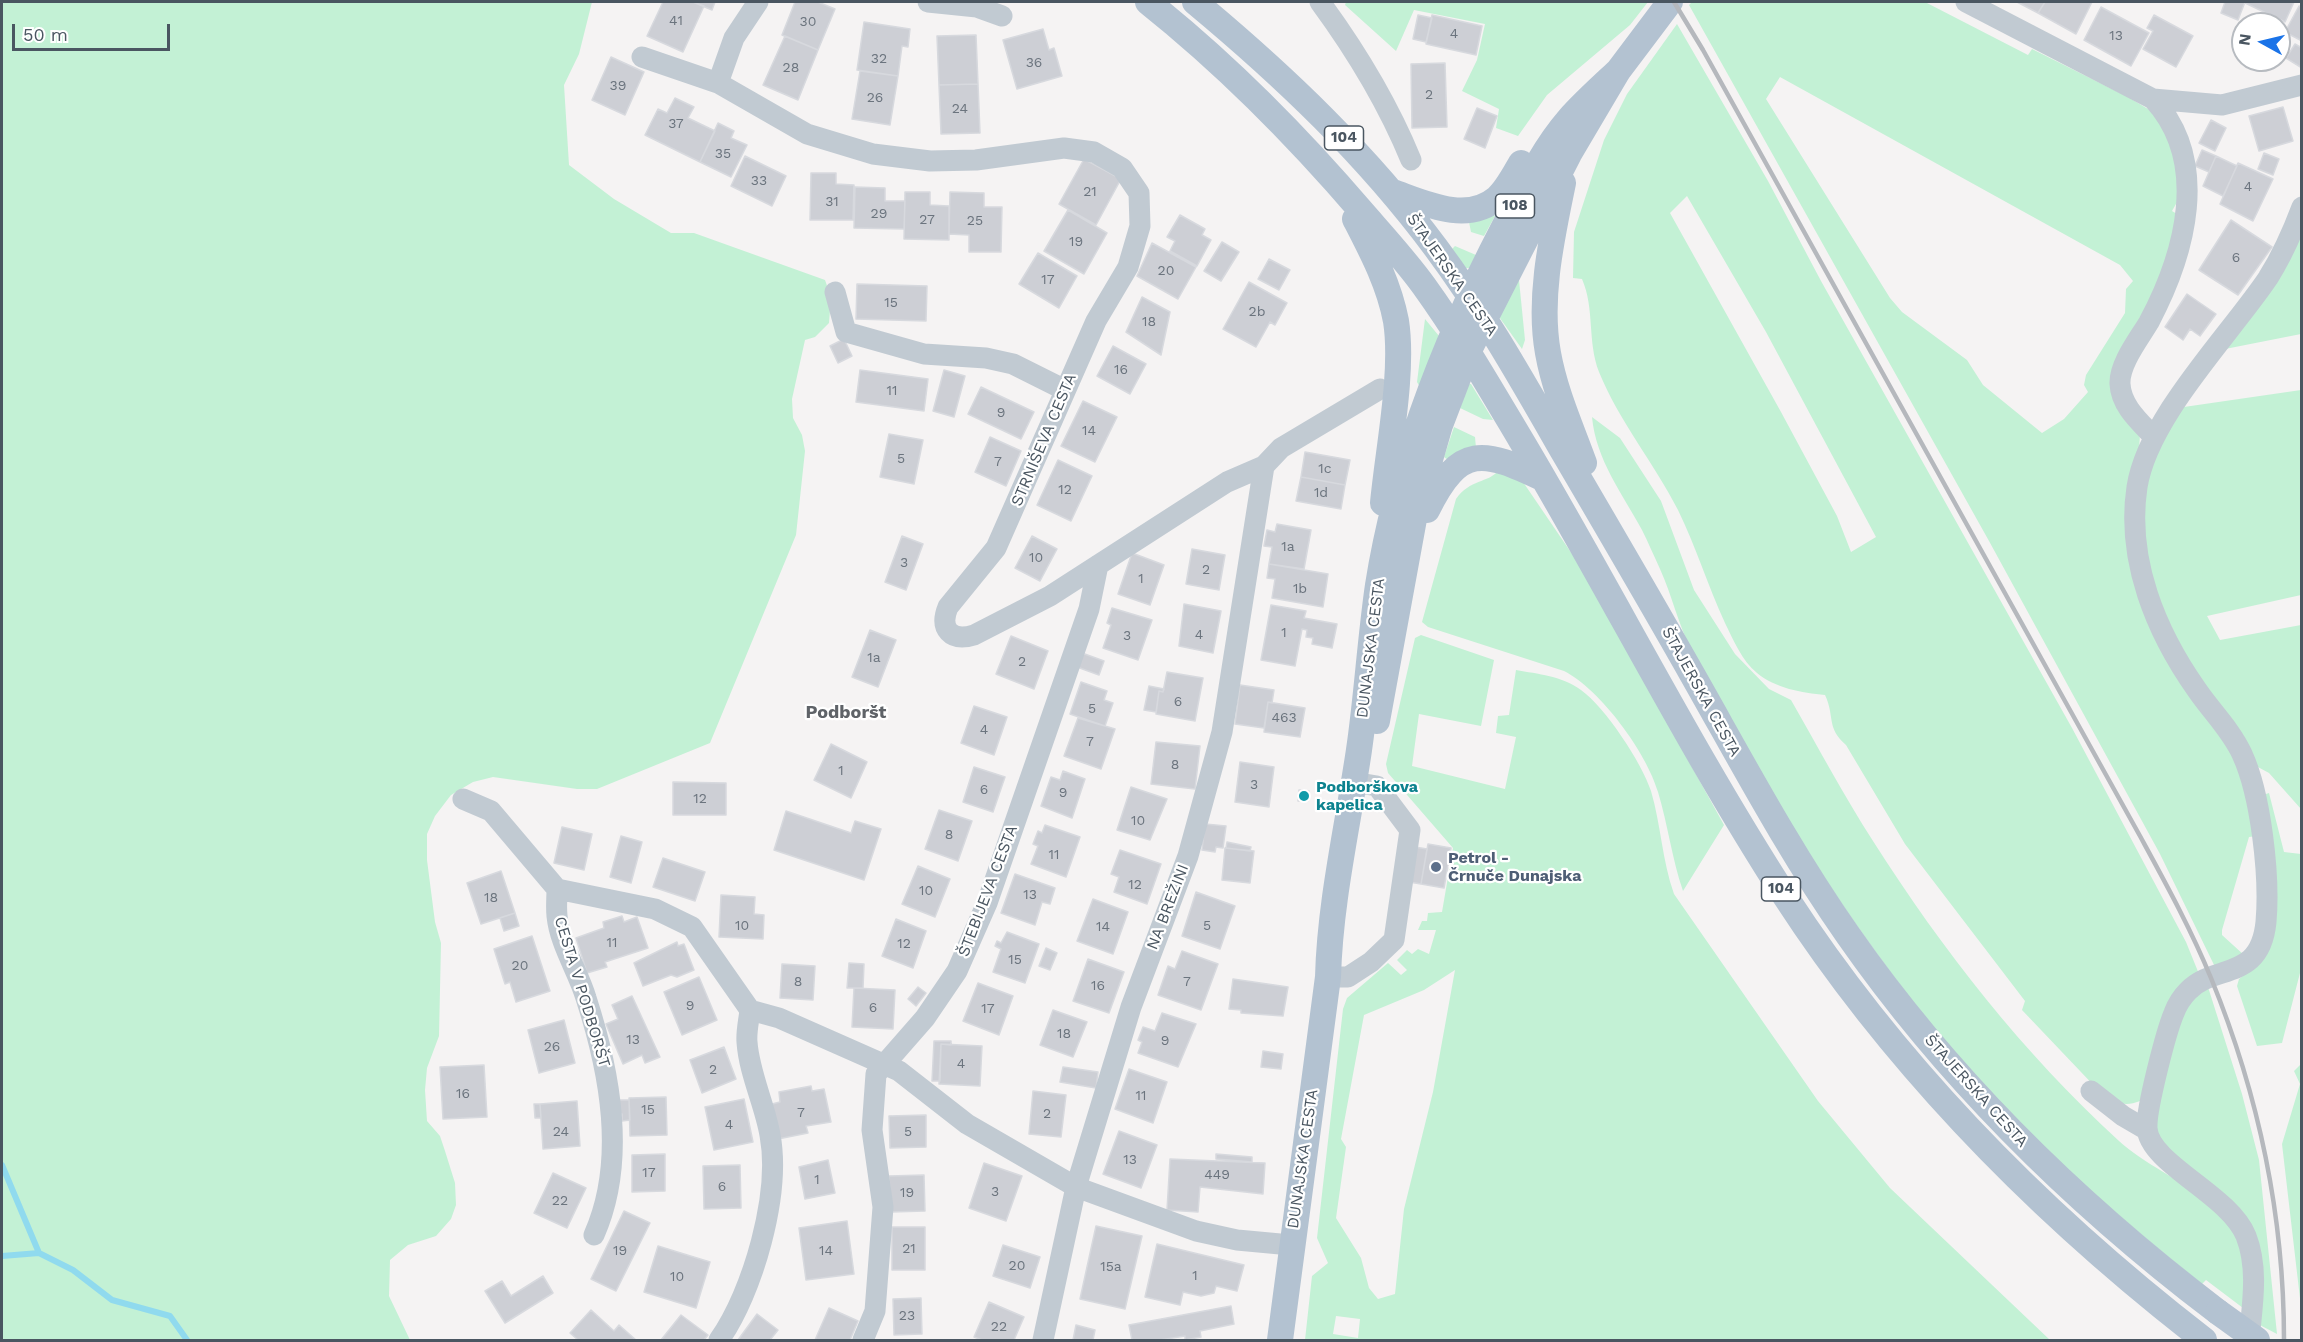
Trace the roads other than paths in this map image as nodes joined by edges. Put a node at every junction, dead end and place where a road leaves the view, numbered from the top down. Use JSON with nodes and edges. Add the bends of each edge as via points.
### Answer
{"nodes":[{"id":1,"x":758,"y":2,"type":"edge"},
{"id":2,"x":928,"y":2,"type":"edge"},
{"id":3,"x":1148,"y":2,"type":"edge"},
{"id":4,"x":1195,"y":2,"type":"edge"},
{"id":5,"x":1320,"y":2,"type":"edge"},
{"id":6,"x":1670,"y":2,"type":"edge"},
{"id":7,"x":1966,"y":2,"type":"edge"},
{"id":8,"x":1218,"y":13,"type":"edge"},
{"id":9,"x":1002,"y":16,"type":"dead end"},
{"id":10,"x":642,"y":57,"type":"dead end"},
{"id":11,"x":1618,"y":71,"type":"junction"},
{"id":12,"x":718,"y":83,"type":"junction"},
{"id":13,"x":2301,"y":85,"type":"edge"},
{"id":14,"x":2153,"y":99,"type":"junction"},
{"id":15,"x":1568,"y":119,"type":"junction"},
{"id":16,"x":1569,"y":154,"type":"junction"},
{"id":17,"x":1411,"y":160,"type":"dead end"},
{"id":18,"x":1336,"y":181,"type":"junction"},
{"id":19,"x":1393,"y":192,"type":"junction"},
{"id":20,"x":2301,"y":207,"type":"edge"},
{"id":21,"x":835,"y":292,"type":"dead end"},
{"id":22,"x":1469,"y":296,"type":"junction"},
{"id":23,"x":1484,"y":318,"type":"junction"},
{"id":24,"x":1454,"y":328,"type":"junction"},
{"id":25,"x":1468,"y":352,"type":"junction"},
{"id":26,"x":1380,"y":389,"type":"dead end"},
{"id":27,"x":1065,"y":390,"type":"junction"},
{"id":28,"x":2154,"y":437,"type":"junction"},
{"id":29,"x":1264,"y":466,"type":"junction"},
{"id":30,"x":1544,"y":479,"type":"junction"},
{"id":31,"x":1611,"y":534,"type":"junction"},
{"id":32,"x":1410,"y":545,"type":"junction"},
{"id":33,"x":1098,"y":565,"type":"junction"},
{"id":34,"x":1378,"y":585,"type":"junction"},
{"id":35,"x":1365,"y":784,"type":"junction"},
{"id":36,"x":463,"y":799,"type":"dead end"},
{"id":37,"x":557,"y":889,"type":"junction"},
{"id":38,"x":1328,"y":977,"type":"junction"},
{"id":39,"x":750,"y":1010,"type":"junction"},
{"id":40,"x":883,"y":1064,"type":"junction"},
{"id":41,"x":2091,"y":1091,"type":"dead end"},
{"id":42,"x":2146,"y":1130,"type":"junction"},
{"id":43,"x":1076,"y":1187,"type":"junction"},
{"id":44,"x":594,"y":1235,"type":"dead end"},
{"id":45,"x":1291,"y":1245,"type":"junction"},
{"id":46,"x":875,"y":1311,"type":"junction"},
{"id":47,"x":719,"y":1341,"type":"edge"},
{"id":48,"x":863,"y":1341,"type":"edge"},
{"id":49,"x":876,"y":1341,"type":"edge"},
{"id":50,"x":1043,"y":1341,"type":"edge"},
{"id":51,"x":1280,"y":1341,"type":"edge"},
{"id":52,"x":2204,"y":1341,"type":"edge"},
{"id":53,"x":2249,"y":1341,"type":"edge"},
{"id":54,"x":2257,"y":1341,"type":"edge"}],
"edges":[{"from":1,"to":12,"type":"street","via":[[734,38]]},
{"from":2,"to":9,"type":"street","via":[[977,7]]},
{"from":3,"to":18,"type":"main road","name":"ŠTAJERSKA CESTA","number":"104","via":[[1269,110]]},
{"from":4,"to":8,"type":"main road","name":"ŠTAJERSKA CESTA","number":"104"},
{"from":5,"to":17,"type":"street","via":[[1385,104]]},
{"from":6,"to":11,"type":"main road","number":"108"},
{"from":7,"to":14,"type":"street"},
{"from":8,"to":19,"type":"main road","name":"ŠTAJERSKA CESTA","number":"104"},
{"from":10,"to":12,"type":"street","name":"STRNIŠEVA CESTA"},
{"from":11,"to":15,"type":"main road","number":"108"},
{"from":11,"to":16,"type":"main road","name":"DUNAJSKA CESTA"},
{"from":12,"to":27,"type":"street","name":"STRNIŠEVA CESTA","via":[[807,134],[873,154],[930,161],[964,160],[1064,148],[1094,152],[1122,168],[1139,193],[1140,226],[1128,267],[1096,321]]},
{"from":13,"to":14,"type":"street","via":[[2222,105]]},
{"from":14,"to":28,"type":"street","via":[[2174,125],[2185,173],[2183,234],[2175,265],[2120,379],[2125,403]]},
{"from":15,"to":19,"type":"main road","via":[[1539,135],[1503,191],[1484,206],[1456,211]]},
{"from":15,"to":22,"type":"main road","number":"108","via":[[1525,187]]},
{"from":16,"to":23,"type":"main road","name":"DUNAJSKA CESTA"},
{"from":16,"to":31,"type":"main road","via":[[1553,227],[1547,286],[1548,351],[1556,387]]},
{"from":18,"to":24,"type":"main road","name":"ŠTAJERSKA CESTA","number":"104","via":[[1414,273]]},
{"from":18,"to":34,"type":"main road","via":[[1381,268],[1396,322],[1397,371]]},
{"from":19,"to":22,"type":"main road","name":"ŠTAJERSKA CESTA","number":"104"},
{"from":20,"to":28,"type":"street","via":[[2267,279]]},
{"from":21,"to":27,"type":"street","via":[[846,332],[924,354],[1013,364]]},
{"from":22,"to":23,"type":"main road","name":"ŠTAJERSKA CESTA","number":"104"},
{"from":22,"to":24,"type":"main road","number":"108"},
{"from":23,"to":25,"type":"main road","name":"DUNAJSKA CESTA"},
{"from":23,"to":31,"type":"main road","name":"ŠTAJERSKA CESTA","number":"104"},
{"from":24,"to":25,"type":"main road","name":"ŠTAJERSKA CESTA","number":"104"},
{"from":24,"to":34,"type":"main road","name":"DUNAJSKA CESTA","number":"108","via":[[1425,402],[1396,501]]},
{"from":25,"to":30,"type":"main road","name":"ŠTAJERSKA CESTA","number":"104"},
{"from":25,"to":32,"type":"main road","name":"DUNAJSKA CESTA","via":[[1428,465]]},
{"from":26,"to":29,"type":"street","name":"STRNIŠEVA CESTA","via":[[1281,448]]},
{"from":27,"to":33,"type":"street","name":"STRNIŠEVA CESTA","via":[[996,548],[948,607],[946,628],[964,638],[974,635],[1050,596]]},
{"from":28,"to":42,"type":"street","via":[[2137,485],[2135,525],[2145,585],[2157,625],[2173,655],[2223,723],[2252,777],[2264,862],[2266,925],[2259,946],[2247,962],[2193,987],[2174,1013]]},
{"from":29,"to":33,"type":"street","name":"STRNIŠEVA CESTA","via":[[1227,482]]},
{"from":29,"to":43,"type":"street","name":"NA BREŽINI","via":[[1222,732],[1188,856],[1131,1007]]},
{"from":30,"to":32,"type":"main road","via":[[1501,460],[1482,458],[1463,463],[1441,481]]},
{"from":30,"to":52,"type":"main road","name":"ŠTAJERSKA CESTA","number":"104","via":[[1755,847],[1858,1001],[1935,1095],[2021,1184],[2103,1259]]},
{"from":31,"to":54,"type":"main road","name":"ŠTAJERSKA CESTA","number":"104","bridge":true,"via":[[1782,833],[1884,985],[1962,1079],[2047,1167],[2137,1248]]},
{"from":32,"to":35,"type":"main road","name":"DUNAJSKA CESTA"},
{"from":33,"to":40,"type":"street","name":"ŠTEBIJEVA CESTA","via":[[1089,609],[987,903],[966,952],[925,1018]]},
{"from":34,"to":38,"type":"main road","name":"DUNAJSKA CESTA","via":[[1360,738],[1329,935]]},
{"from":35,"to":38,"type":"main road","name":"DUNAJSKA CESTA","via":[[1341,938]]},
{"from":35,"to":38,"type":"street","via":[[1377,786],[1410,830],[1394,940],[1348,977]]},
{"from":36,"to":37,"type":"street","via":[[491,810]]},
{"from":37,"to":39,"type":"street","name":"CESTA V PODBORŠT","via":[[655,909],[692,927]]},
{"from":37,"to":44,"type":"street","name":"CESTA V PODBORŠT","via":[[556,917],[586,996],[609,1090],[610,1179],[606,1209]]},
{"from":38,"to":45,"type":"main road","name":"DUNAJSKA CESTA"},
{"from":39,"to":40,"type":"street","via":[[779,1018]]},
{"from":39,"to":47,"type":"street","via":[[747,1042],[771,1137],[772,1173],[753,1276]]},
{"from":40,"to":43,"type":"street","via":[[899,1071],[967,1124]]},
{"from":40,"to":46,"type":"street","name":"ŠTEBIJEVA CESTA","via":[[874,1084],[872,1130],[883,1207]]},
{"from":41,"to":42,"type":"street"},
{"from":42,"to":53,"type":"street","via":[[2156,1150],[2224,1204],[2246,1235],[2253,1274]]},
{"from":43,"to":45,"type":"street","via":[[1196,1231]]},
{"from":43,"to":50,"type":"street","name":"NA BREŽINI"},
{"from":45,"to":51,"type":"main road","name":"DUNAJSKA CESTA"},
{"from":46,"to":48,"type":"street","name":"ŠTEBIJEVA CESTA"},
{"from":46,"to":49,"type":"street"}]}
